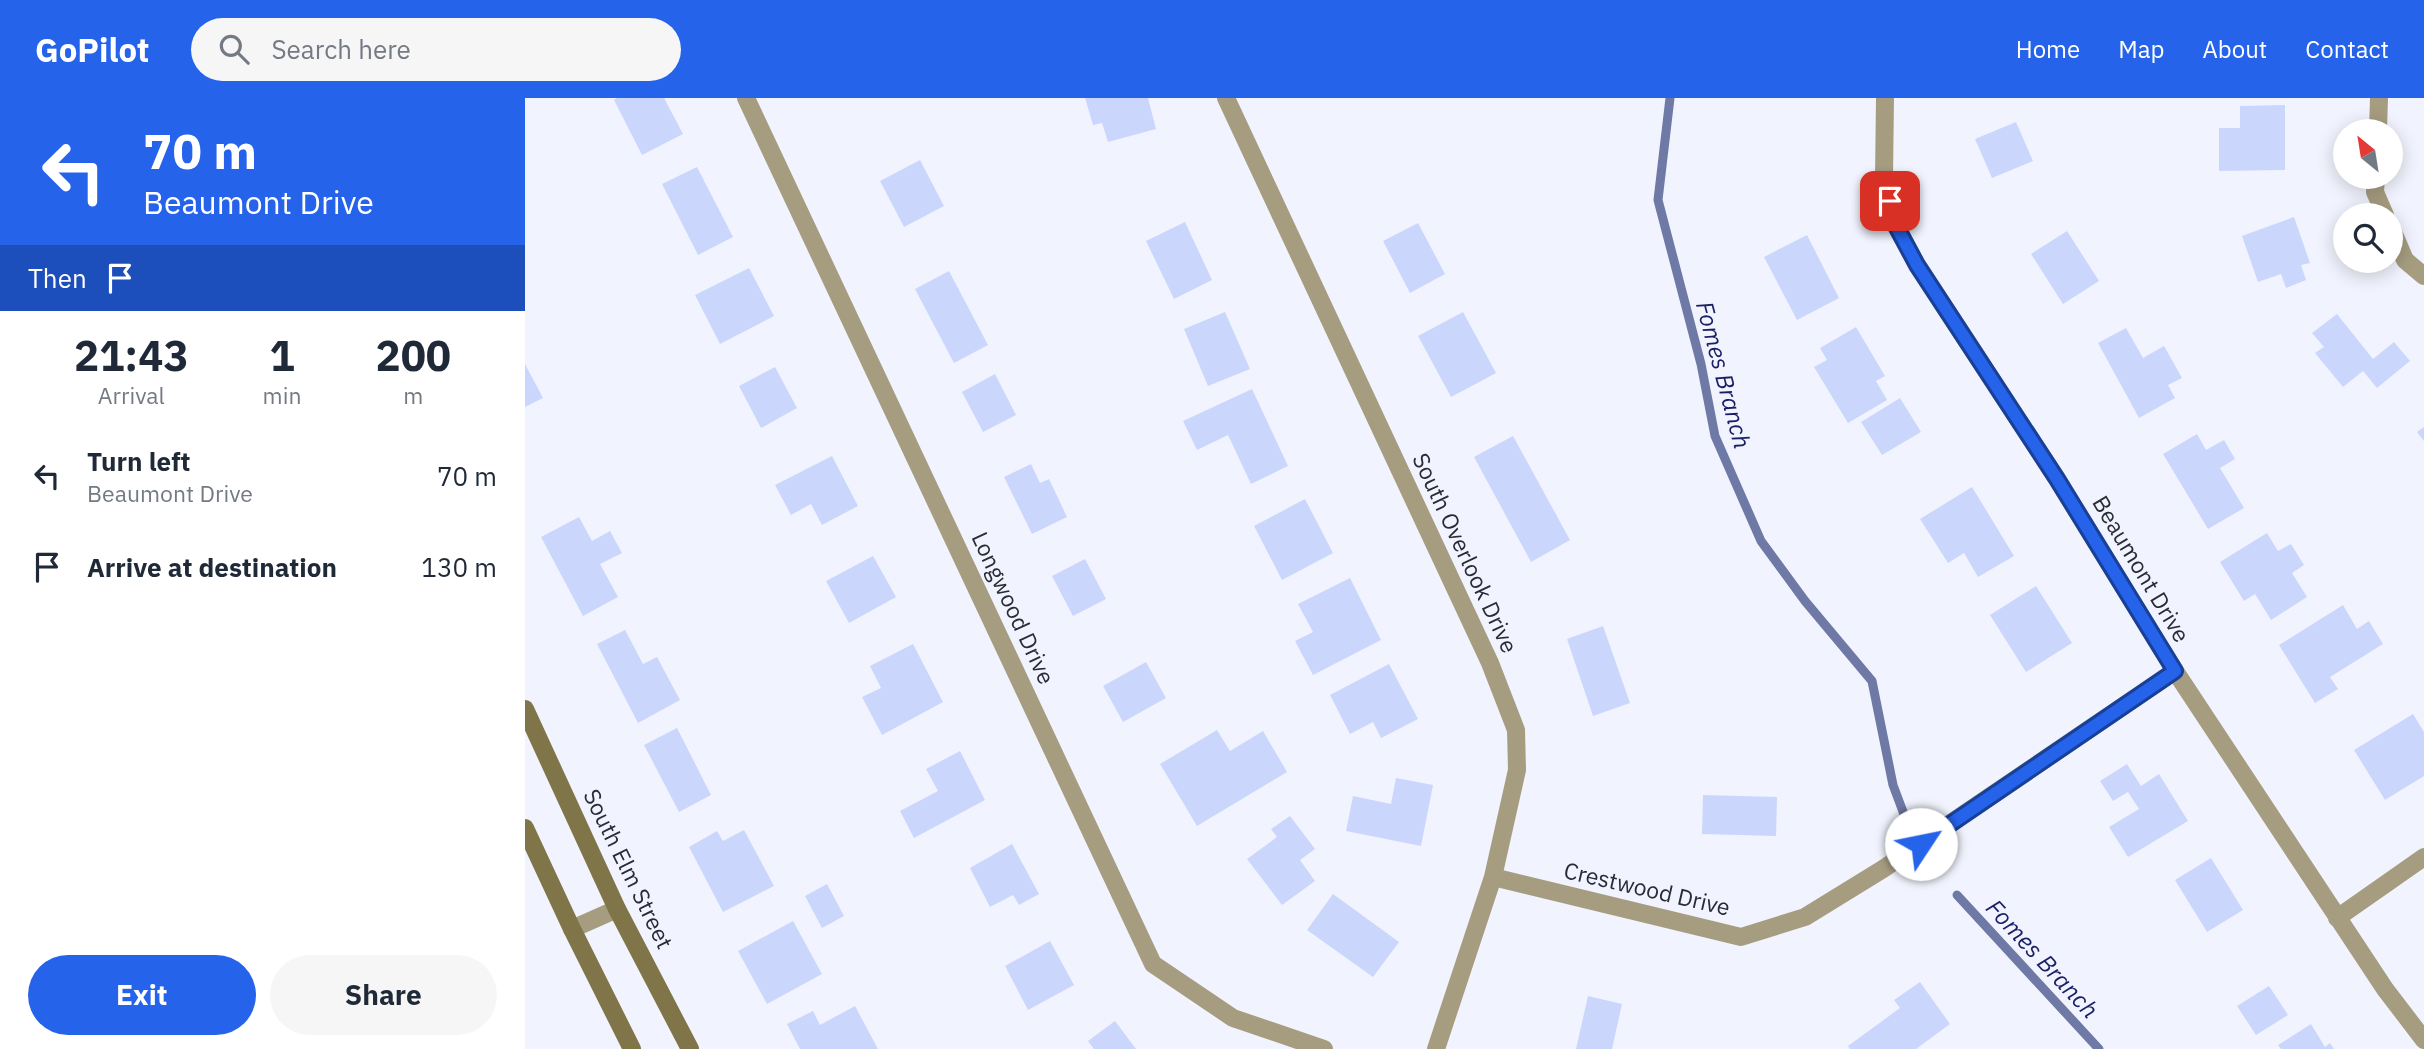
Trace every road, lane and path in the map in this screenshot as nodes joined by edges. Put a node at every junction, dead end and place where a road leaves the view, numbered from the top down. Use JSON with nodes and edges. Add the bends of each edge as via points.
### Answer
{"nodes":[{"id":1,"x":746,"y":98,"type":"edge"},
{"id":2,"x":1226,"y":98,"type":"edge"},
{"id":3,"x":1885,"y":98,"type":"edge"},
{"id":4,"x":2379,"y":98,"type":"edge"},
{"id":5,"x":2378,"y":119,"type":"edge"},
{"id":6,"x":2403,"y":255,"type":"edge"},
{"id":7,"x":2424,"y":276,"type":"edge"},
{"id":8,"x":2175,"y":671,"type":"junction"},
{"id":9,"x":525,"y":709,"type":"edge"},
{"id":10,"x":525,"y":828,"type":"edge"},
{"id":11,"x":2424,"y":858,"type":"edge"},
{"id":12,"x":1493,"y":877,"type":"junction"},
{"id":13,"x":617,"y":909,"type":"junction"},
{"id":14,"x":2337,"y":918,"type":"junction"},
{"id":15,"x":572,"y":929,"type":"junction"},
{"id":16,"x":2424,"y":1040,"type":"edge"},
{"id":17,"x":632,"y":1049,"type":"edge"},
{"id":18,"x":690,"y":1049,"type":"edge"},
{"id":19,"x":1324,"y":1049,"type":"edge"},
{"id":20,"x":1436,"y":1049,"type":"edge"}],
"edges":[{"from":1,"to":19,"type":"street","name":"Longwood Drive","via":[[1153,964],[1233,1018]]},
{"from":2,"to":12,"type":"street","name":"South Overlook Drive","via":[[1490,663],[1516,730],[1517,770]]},
{"from":3,"to":8,"type":"street","name":"Beaumont Drive","via":[[1884,178],[1895,224]]},
{"from":4,"to":5,"type":"street"},
{"from":6,"to":7,"type":"street"},
{"from":8,"to":12,"type":"street","name":"Crestwood Drive","via":[[1883,869],[1804,917],[1741,937]]},
{"from":8,"to":14,"type":"street","name":"Beaumont Drive"},
{"from":9,"to":13,"type":"street","name":"South Elm Street"},
{"from":10,"to":15,"type":"street"},
{"from":11,"to":14,"type":"street"},
{"from":12,"to":20,"type":"street","name":"South Overlook Drive"},
{"from":13,"to":15,"type":"street"},
{"from":13,"to":18,"type":"street","name":"South Elm Street"},
{"from":14,"to":16,"type":"street","name":"Beaumont Drive"},
{"from":15,"to":17,"type":"street"}]}
